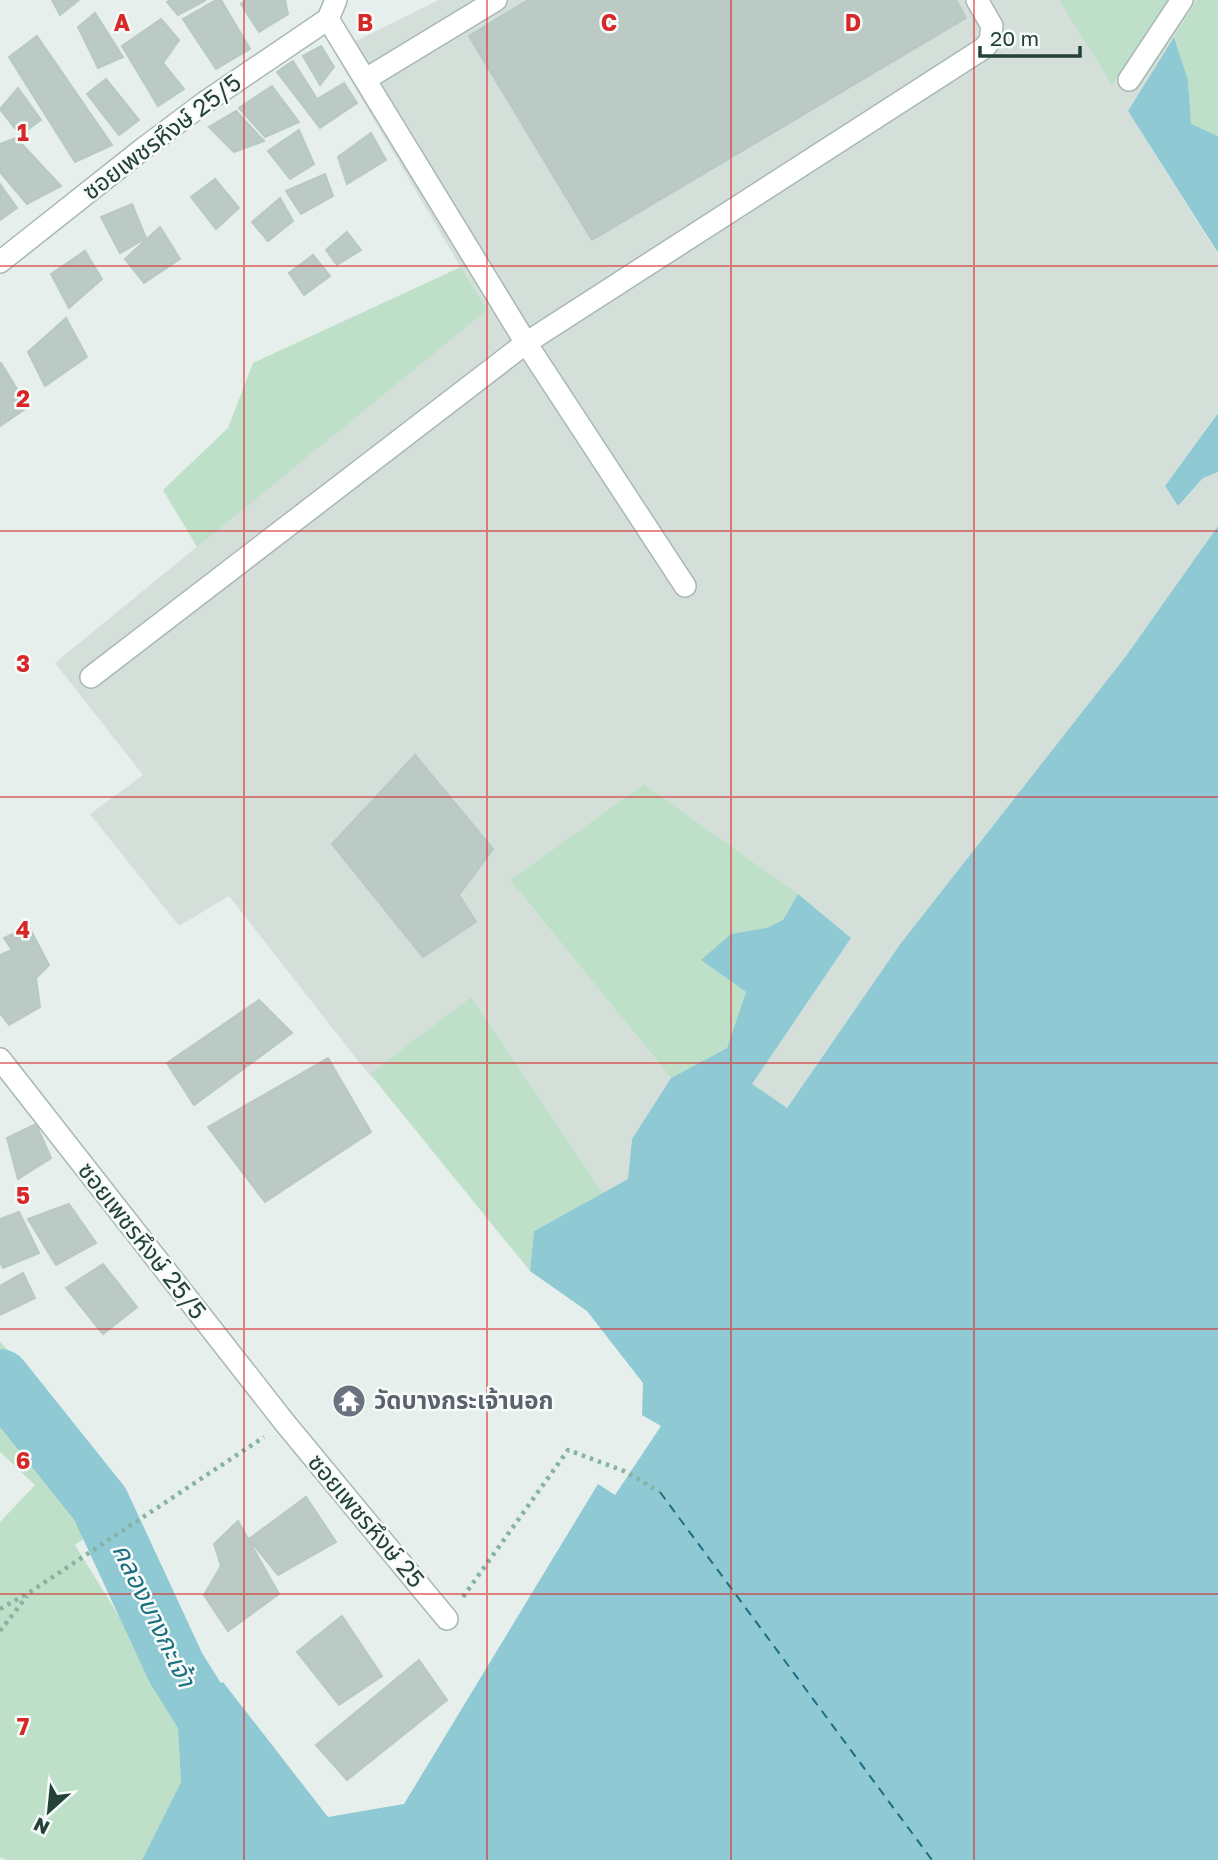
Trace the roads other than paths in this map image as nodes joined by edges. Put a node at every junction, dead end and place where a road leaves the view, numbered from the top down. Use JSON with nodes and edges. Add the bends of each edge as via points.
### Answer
{"nodes":[{"id":1,"x":496,"y":0,"type":"edge"},
{"id":2,"x":976,"y":0,"type":"edge"},
{"id":3,"x":1182,"y":0,"type":"edge"},
{"id":4,"x":332,"y":10,"type":"edge"},
{"id":5,"x":366,"y":79,"type":"junction"},
{"id":6,"x":1129,"y":79,"type":"dead end"},
{"id":7,"x":0,"y":261,"type":"edge"},
{"id":8,"x":526,"y":343,"type":"junction"},
{"id":9,"x":685,"y":586,"type":"dead end"},
{"id":10,"x":91,"y":677,"type":"dead end"},
{"id":11,"x":0,"y":1059,"type":"edge"},
{"id":12,"x":285,"y":1423,"type":"joint"},
{"id":13,"x":447,"y":1619,"type":"road end"}],
"edges":[{"from":1,"to":5,"type":"street"},
{"from":2,"to":8,"type":"street","via":[[992,26],[984,48]]},
{"from":3,"to":6,"type":"street"},
{"from":4,"to":5,"type":"street"},
{"from":4,"to":7,"type":"street","name":"ซอยเพชรหึงษ์ 25/5"},
{"from":5,"to":8,"type":"street"},
{"from":8,"to":9,"type":"street"},
{"from":8,"to":10,"type":"street"},
{"from":11,"to":12,"type":"street","name":"ซอยเพชรหึงษ์ 25/5"},
{"from":12,"to":13,"type":"street","name":"ซอยเพชรหึงษ์ 25"}]}
